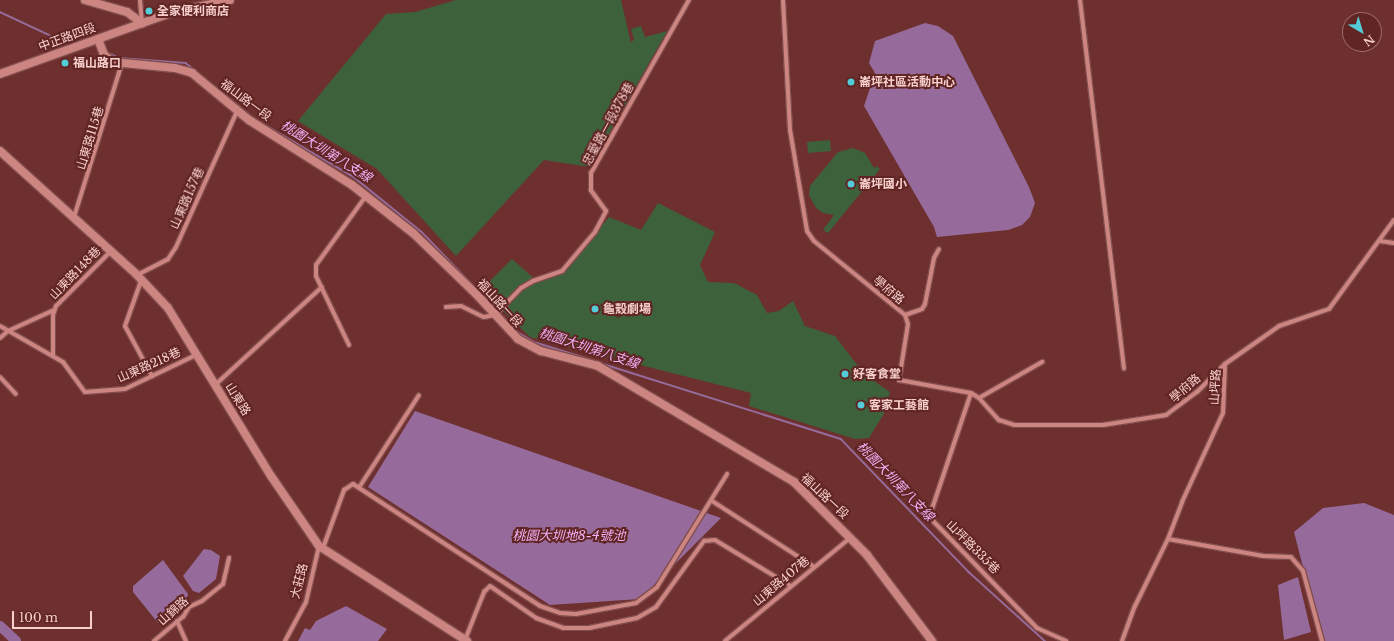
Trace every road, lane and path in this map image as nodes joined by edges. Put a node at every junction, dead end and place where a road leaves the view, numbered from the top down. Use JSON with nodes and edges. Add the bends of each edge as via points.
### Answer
{"nodes":[{"id":1,"x":85,"y":0,"type":"edge"},
{"id":2,"x":140,"y":0,"type":"edge"},
{"id":3,"x":230,"y":0,"type":"edge"},
{"id":4,"x":689,"y":0,"type":"edge"},
{"id":5,"x":783,"y":0,"type":"edge"},
{"id":6,"x":1080,"y":0,"type":"edge"},
{"id":7,"x":142,"y":23,"type":"junction"},
{"id":8,"x":98,"y":39,"type":"junction"},
{"id":9,"x":122,"y":63,"type":"junction"},
{"id":10,"x":0,"y":74,"type":"edge"},
{"id":11,"x":237,"y":111,"type":"junction"},
{"id":12,"x":0,"y":151,"type":"edge"},
{"id":13,"x":366,"y":196,"type":"junction"},
{"id":14,"x":74,"y":217,"type":"junction"},
{"id":15,"x":1394,"y":220,"type":"edge"},
{"id":16,"x":1380,"y":241,"type":"junction"},
{"id":17,"x":1394,"y":243,"type":"edge"},
{"id":18,"x":938,"y":249,"type":"dead end"},
{"id":19,"x":110,"y":252,"type":"junction"},
{"id":20,"x":139,"y":278,"type":"junction"},
{"id":21,"x":322,"y":287,"type":"junction"},
{"id":22,"x":446,"y":308,"type":"dead end"},
{"id":23,"x":54,"y":310,"type":"junction"},
{"id":24,"x":497,"y":312,"type":"junction"},
{"id":25,"x":904,"y":315,"type":"junction"},
{"id":26,"x":0,"y":326,"type":"edge"},
{"id":27,"x":8,"y":331,"type":"junction"},
{"id":28,"x":0,"y":338,"type":"edge"},
{"id":29,"x":349,"y":344,"type":"dead end"},
{"id":30,"x":196,"y":355,"type":"junction"},
{"id":31,"x":53,"y":356,"type":"junction"},
{"id":32,"x":1042,"y":362,"type":"dead end"},
{"id":33,"x":1225,"y":364,"type":"junction"},
{"id":34,"x":1124,"y":368,"type":"dead end"},
{"id":35,"x":152,"y":376,"type":"junction"},
{"id":36,"x":0,"y":377,"type":"edge"},
{"id":37,"x":215,"y":386,"type":"junction"},
{"id":38,"x":971,"y":393,"type":"junction"},
{"id":39,"x":16,"y":394,"type":"dead end"},
{"id":40,"x":419,"y":395,"type":"dead end"},
{"id":41,"x":979,"y":398,"type":"junction"},
{"id":42,"x":727,"y":474,"type":"dead end"},
{"id":43,"x":360,"y":486,"type":"junction"},
{"id":44,"x":712,"y":501,"type":"junction"},
{"id":45,"x":851,"y":537,"type":"junction"},
{"id":46,"x":1168,"y":539,"type":"junction"},
{"id":47,"x":321,"y":547,"type":"junction"},
{"id":48,"x":228,"y":558,"type":"dead end"},
{"id":49,"x":814,"y":566,"type":"junction"},
{"id":50,"x":792,"y":586,"type":"junction"},
{"id":51,"x":178,"y":621,"type":"junction"},
{"id":52,"x":466,"y":640,"type":"edge"},
{"id":53,"x":154,"y":641,"type":"edge"},
{"id":54,"x":186,"y":641,"type":"edge"},
{"id":55,"x":285,"y":641,"type":"edge"},
{"id":56,"x":726,"y":641,"type":"edge"},
{"id":57,"x":932,"y":641,"type":"edge"},
{"id":58,"x":1066,"y":641,"type":"edge"},
{"id":59,"x":1122,"y":641,"type":"edge"},
{"id":60,"x":1322,"y":641,"type":"edge"}],
"edges":[{"from":1,"to":7,"type":"street","via":[[126,12]]},
{"from":2,"to":7,"type":"street"},
{"from":3,"to":7,"type":"street","name":"中正路四段","via":[[179,10]]},
{"from":4,"to":24,"type":"street","name":"忠愛路一段378巷","via":[[591,173],[591,190],[606,212],[604,218],[562,271],[533,280]]},
{"from":5,"to":25,"type":"street","name":"學府路","via":[[790,130],[807,231],[814,241]]},
{"from":6,"to":34,"type":"street"},
{"from":7,"to":8,"type":"street","name":"中正路四段"},
{"from":8,"to":9,"type":"street","name":"福山路一段","via":[[104,55],[112,62]]},
{"from":8,"to":10,"type":"street","name":"中正路四段"},
{"from":9,"to":11,"type":"street","name":"福山路一段","via":[[175,68],[192,73]]},
{"from":9,"to":14,"type":"street","name":"山東路115巷"},
{"from":11,"to":13,"type":"street","name":"福山路一段"},
{"from":11,"to":20,"type":"street","name":"山東路157巷","via":[[176,247],[168,259]]},
{"from":12,"to":14,"type":"street","name":"山東路"},
{"from":13,"to":21,"type":"street","via":[[316,265],[316,276]]},
{"from":13,"to":24,"type":"street","name":"福山路一段","via":[[413,233]]},
{"from":14,"to":19,"type":"street","name":"山東路"},
{"from":15,"to":16,"type":"street","name":"山坪路"},
{"from":16,"to":17,"type":"street"},
{"from":16,"to":33,"type":"street","name":"山坪路","via":[[1329,309],[1307,314],[1279,326]]},
{"from":18,"to":25,"type":"street","via":[[925,304],[922,309]]},
{"from":19,"to":20,"type":"street","name":"山東路"},
{"from":19,"to":23,"type":"street","name":"山東路148巷"},
{"from":20,"to":30,"type":"street","name":"山東路","via":[[168,308]]},
{"from":20,"to":35,"type":"street","via":[[126,326]]},
{"from":21,"to":29,"type":"street"},
{"from":21,"to":37,"type":"street"},
{"from":22,"to":24,"type":"street","via":[[461,306],[484,317]]},
{"from":23,"to":27,"type":"street"},
{"from":23,"to":31,"type":"street","name":"山東路148巷"},
{"from":24,"to":45,"type":"street","name":"福山路一段","via":[[518,339],[541,351],[598,366],[794,482]]},
{"from":25,"to":38,"type":"street","name":"學府路","via":[[908,324],[899,380]]},
{"from":26,"to":27,"type":"street"},
{"from":27,"to":28,"type":"street"},
{"from":27,"to":31,"type":"street"},
{"from":30,"to":35,"type":"street","name":"山東路218巷"},
{"from":30,"to":37,"type":"street","name":"山東路"},
{"from":31,"to":35,"type":"street","name":"山東路218巷","via":[[63,362],[85,392],[125,389]]},
{"from":32,"to":41,"type":"street"},
{"from":33,"to":41,"type":"street","name":"學府路","via":[[1197,392],[1166,415],[1103,425],[1014,425],[999,420]]},
{"from":33,"to":46,"type":"street","name":"山坪路","via":[[1223,413]]},
{"from":36,"to":39,"type":"street"},
{"from":37,"to":47,"type":"street","name":"山東路","via":[[271,476]]},
{"from":38,"to":41,"type":"street","name":"學府路"},
{"from":38,"to":58,"type":"street","name":"山坪路335巷","via":[[930,515],[1037,628]]},
{"from":40,"to":43,"type":"street"},
{"from":42,"to":44,"type":"street"},
{"from":43,"to":44,"type":"street","via":[[528,599],[549,611],[576,614],[636,603],[657,587]]},
{"from":43,"to":47,"type":"street","name":"大莊路","via":[[353,484],[344,490]]},
{"from":44,"to":49,"type":"street"},
{"from":45,"to":49,"type":"street","name":"山東路407巷"},
{"from":45,"to":57,"type":"street","name":"福山路一段","via":[[903,600]]},
{"from":46,"to":59,"type":"street","name":"山坪路","via":[[1135,606]]},
{"from":46,"to":60,"type":"street","via":[[1263,556],[1291,557],[1303,571]]},
{"from":47,"to":52,"type":"street","name":"山東路"},
{"from":47,"to":55,"type":"street","name":"大莊路","via":[[306,602]]},
{"from":48,"to":51,"type":"street","name":"山錦路","via":[[223,584],[202,602],[189,607]]},
{"from":49,"to":50,"type":"street","name":"山東路407巷"},
{"from":50,"to":52,"type":"street","via":[[714,540],[704,541],[656,607],[637,618],[589,628],[564,628],[536,618],[490,586],[484,592]]},
{"from":50,"to":56,"type":"street","name":"山東路407巷"},
{"from":51,"to":53,"type":"street","name":"山錦路"},
{"from":51,"to":54,"type":"street"}]}
